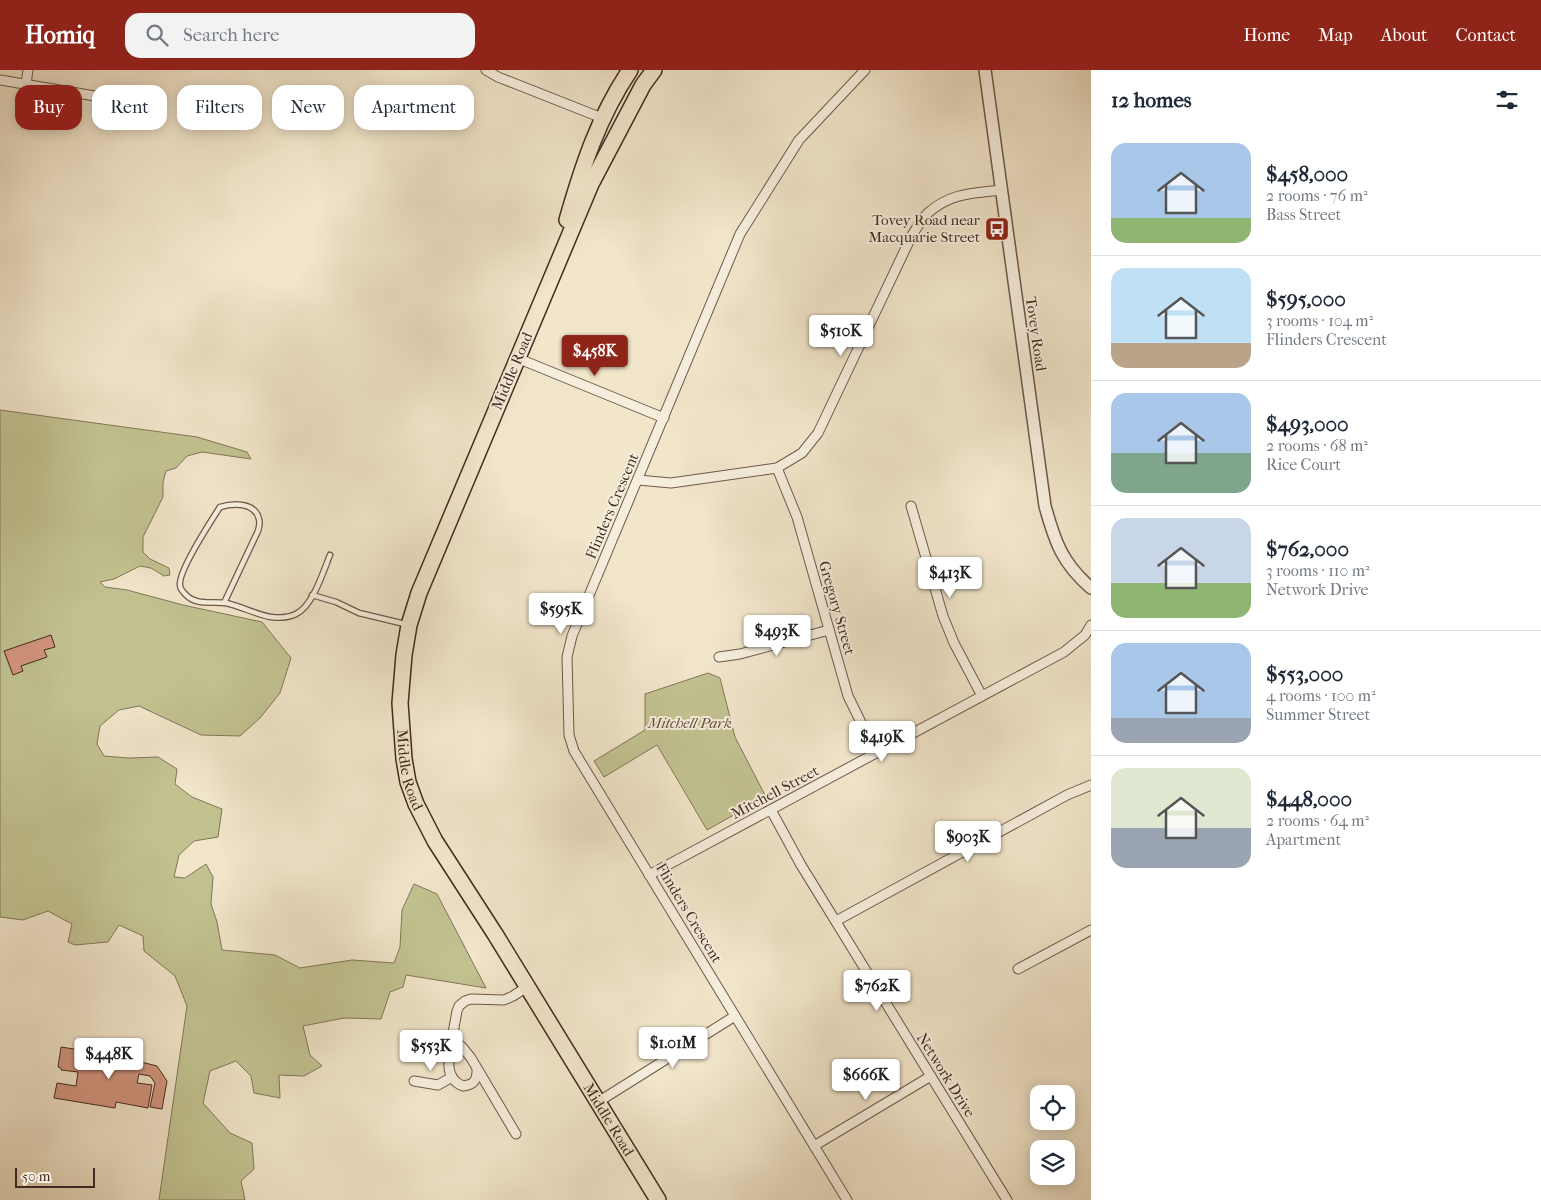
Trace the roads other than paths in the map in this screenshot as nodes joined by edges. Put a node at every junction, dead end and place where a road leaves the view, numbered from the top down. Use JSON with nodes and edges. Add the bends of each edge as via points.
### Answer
{"nodes":[{"id":1,"x":28,"y":70,"type":"edge"},
{"id":2,"x":486,"y":70,"type":"edge"},
{"id":3,"x":630,"y":70,"type":"edge"},
{"id":4,"x":654,"y":70,"type":"edge"},
{"id":5,"x":865,"y":70,"type":"edge"},
{"id":6,"x":985,"y":70,"type":"edge"},
{"id":7,"x":0,"y":80,"type":"edge"},
{"id":8,"x":26,"y":84,"type":"junction"},
{"id":9,"x":643,"y":85,"type":"junction"},
{"id":10,"x":92,"y":95,"type":"edge"},
{"id":11,"x":602,"y":118,"type":"junction"},
{"id":12,"x":586,"y":156,"type":"junction"},
{"id":13,"x":1001,"y":190,"type":"junction"},
{"id":14,"x":543,"y":298,"type":"junction"},
{"id":15,"x":517,"y":358,"type":"junction"},
{"id":16,"x":664,"y":418,"type":"junction"},
{"id":17,"x":777,"y":468,"type":"junction"},
{"id":18,"x":638,"y":480,"type":"junction"},
{"id":19,"x":912,"y":506,"type":"dead end"},
{"id":20,"x":330,"y":555,"type":"dead end"},
{"id":21,"x":1091,"y":588,"type":"edge"},
{"id":22,"x":312,"y":595,"type":"junction"},
{"id":23,"x":224,"y":603,"type":"junction"},
{"id":24,"x":409,"y":625,"type":"junction"},
{"id":25,"x":1091,"y":625,"type":"edge"},
{"id":26,"x":829,"y":630,"type":"junction"},
{"id":27,"x":719,"y":657,"type":"dead end"},
{"id":28,"x":982,"y":696,"type":"junction"},
{"id":29,"x":876,"y":753,"type":"junction"},
{"id":30,"x":1091,"y":785,"type":"edge"},
{"id":31,"x":771,"y":810,"type":"junction"},
{"id":32,"x":649,"y":875,"type":"junction"},
{"id":33,"x":836,"y":921,"type":"junction"},
{"id":34,"x":1091,"y":930,"type":"edge"},
{"id":35,"x":1018,"y":969,"type":"dead end"},
{"id":36,"x":527,"y":987,"type":"junction"},
{"id":37,"x":735,"y":1016,"type":"junction"},
{"id":38,"x":455,"y":1041,"type":"junction"},
{"id":39,"x":478,"y":1071,"type":"junction"},
{"id":40,"x":931,"y":1076,"type":"junction"},
{"id":41,"x":452,"y":1077,"type":"junction"},
{"id":42,"x":414,"y":1081,"type":"dead end"},
{"id":43,"x":598,"y":1102,"type":"junction"},
{"id":44,"x":516,"y":1134,"type":"dead end"},
{"id":45,"x":814,"y":1146,"type":"junction"},
{"id":46,"x":658,"y":1200,"type":"edge"},
{"id":47,"x":847,"y":1200,"type":"edge"},
{"id":48,"x":1007,"y":1200,"type":"edge"}],
"edges":[{"from":1,"to":8,"type":"street"},
{"from":2,"to":11,"type":"street"},
{"from":3,"to":11,"type":"main road","name":"Middle Road"},
{"from":4,"to":9,"type":"main road","name":"Middle Road"},
{"from":5,"to":16,"type":"street","name":"Flinders Crescent","via":[[799,140],[740,234]]},
{"from":6,"to":13,"type":"street","name":"Tovey Road"},
{"from":7,"to":8,"type":"street"},
{"from":8,"to":10,"type":"street"},
{"from":9,"to":12,"type":"main road","via":[[632,93],[600,143]]},
{"from":9,"to":14,"type":"main road","name":"Middle Road","via":[[591,184]]},
{"from":11,"to":12,"type":"main road","name":"Middle Road"},
{"from":12,"to":14,"type":"main road","name":"Middle Road"},
{"from":13,"to":17,"type":"street","via":[[962,194],[927,214],[912,235],[818,433],[802,453]]},
{"from":13,"to":21,"type":"street","name":"Tovey Road","via":[[1045,506],[1054,538],[1067,563]]},
{"from":14,"to":15,"type":"main road","name":"Middle Road"},
{"from":15,"to":16,"type":"street"},
{"from":15,"to":24,"type":"main road","name":"Middle Road","via":[[419,592]]},
{"from":16,"to":18,"type":"street","name":"Flinders Crescent"},
{"from":17,"to":18,"type":"street","via":[[671,483]]},
{"from":17,"to":26,"type":"street","name":"Gregory Street","via":[[798,517]]},
{"from":18,"to":32,"type":"street","name":"Flinders Crescent","via":[[572,636],[568,657],[568,735],[574,751]]},
{"from":19,"to":28,"type":"street","via":[[943,616]]},
{"from":20,"to":22,"type":"lane"},
{"from":22,"to":23,"type":"lane","via":[[302,610],[280,618]]},
{"from":22,"to":24,"type":"lane","via":[[359,613]]},
{"from":23,"to":23,"type":"lane","via":[[195,601],[182,591],[180,585],[192,554],[220,507],[242,504],[256,513],[258,532]]},
{"from":24,"to":36,"type":"main road","name":"Middle Road","via":[[400,703],[408,782],[435,841]]},
{"from":25,"to":28,"type":"street","name":"Mitchell Street","via":[[1085,635],[1064,652]]},
{"from":26,"to":27,"type":"street"},
{"from":26,"to":29,"type":"street","name":"Gregory Street","via":[[848,696]]},
{"from":28,"to":29,"type":"street","name":"Mitchell Street"},
{"from":29,"to":31,"type":"street","name":"Mitchell Street"},
{"from":30,"to":33,"type":"street"},
{"from":31,"to":32,"type":"street","name":"Mitchell Street"},
{"from":31,"to":33,"type":"street","name":"Network Drive"},
{"from":32,"to":37,"type":"street","name":"Flinders Crescent"},
{"from":33,"to":40,"type":"street","name":"Network Drive"},
{"from":34,"to":35,"type":"street"},
{"from":36,"to":38,"type":"street","via":[[504,1000],[479,998],[465,1001],[457,1011],[453,1033]]},
{"from":36,"to":43,"type":"main road","name":"Middle Road"},
{"from":37,"to":43,"type":"street"},
{"from":37,"to":45,"type":"street","name":"Flinders Crescent"},
{"from":38,"to":39,"type":"street"},
{"from":38,"to":41,"type":"street","via":[[449,1059]]},
{"from":39,"to":41,"type":"street","via":[[476,1080],[467,1086],[458,1084]]},
{"from":39,"to":44,"type":"street"},
{"from":40,"to":45,"type":"street"},
{"from":40,"to":48,"type":"street","name":"Network Drive"},
{"from":41,"to":42,"type":"street","via":[[438,1085]]},
{"from":43,"to":46,"type":"main road","name":"Middle Road"},
{"from":45,"to":47,"type":"street","name":"Flinders Crescent"}]}
